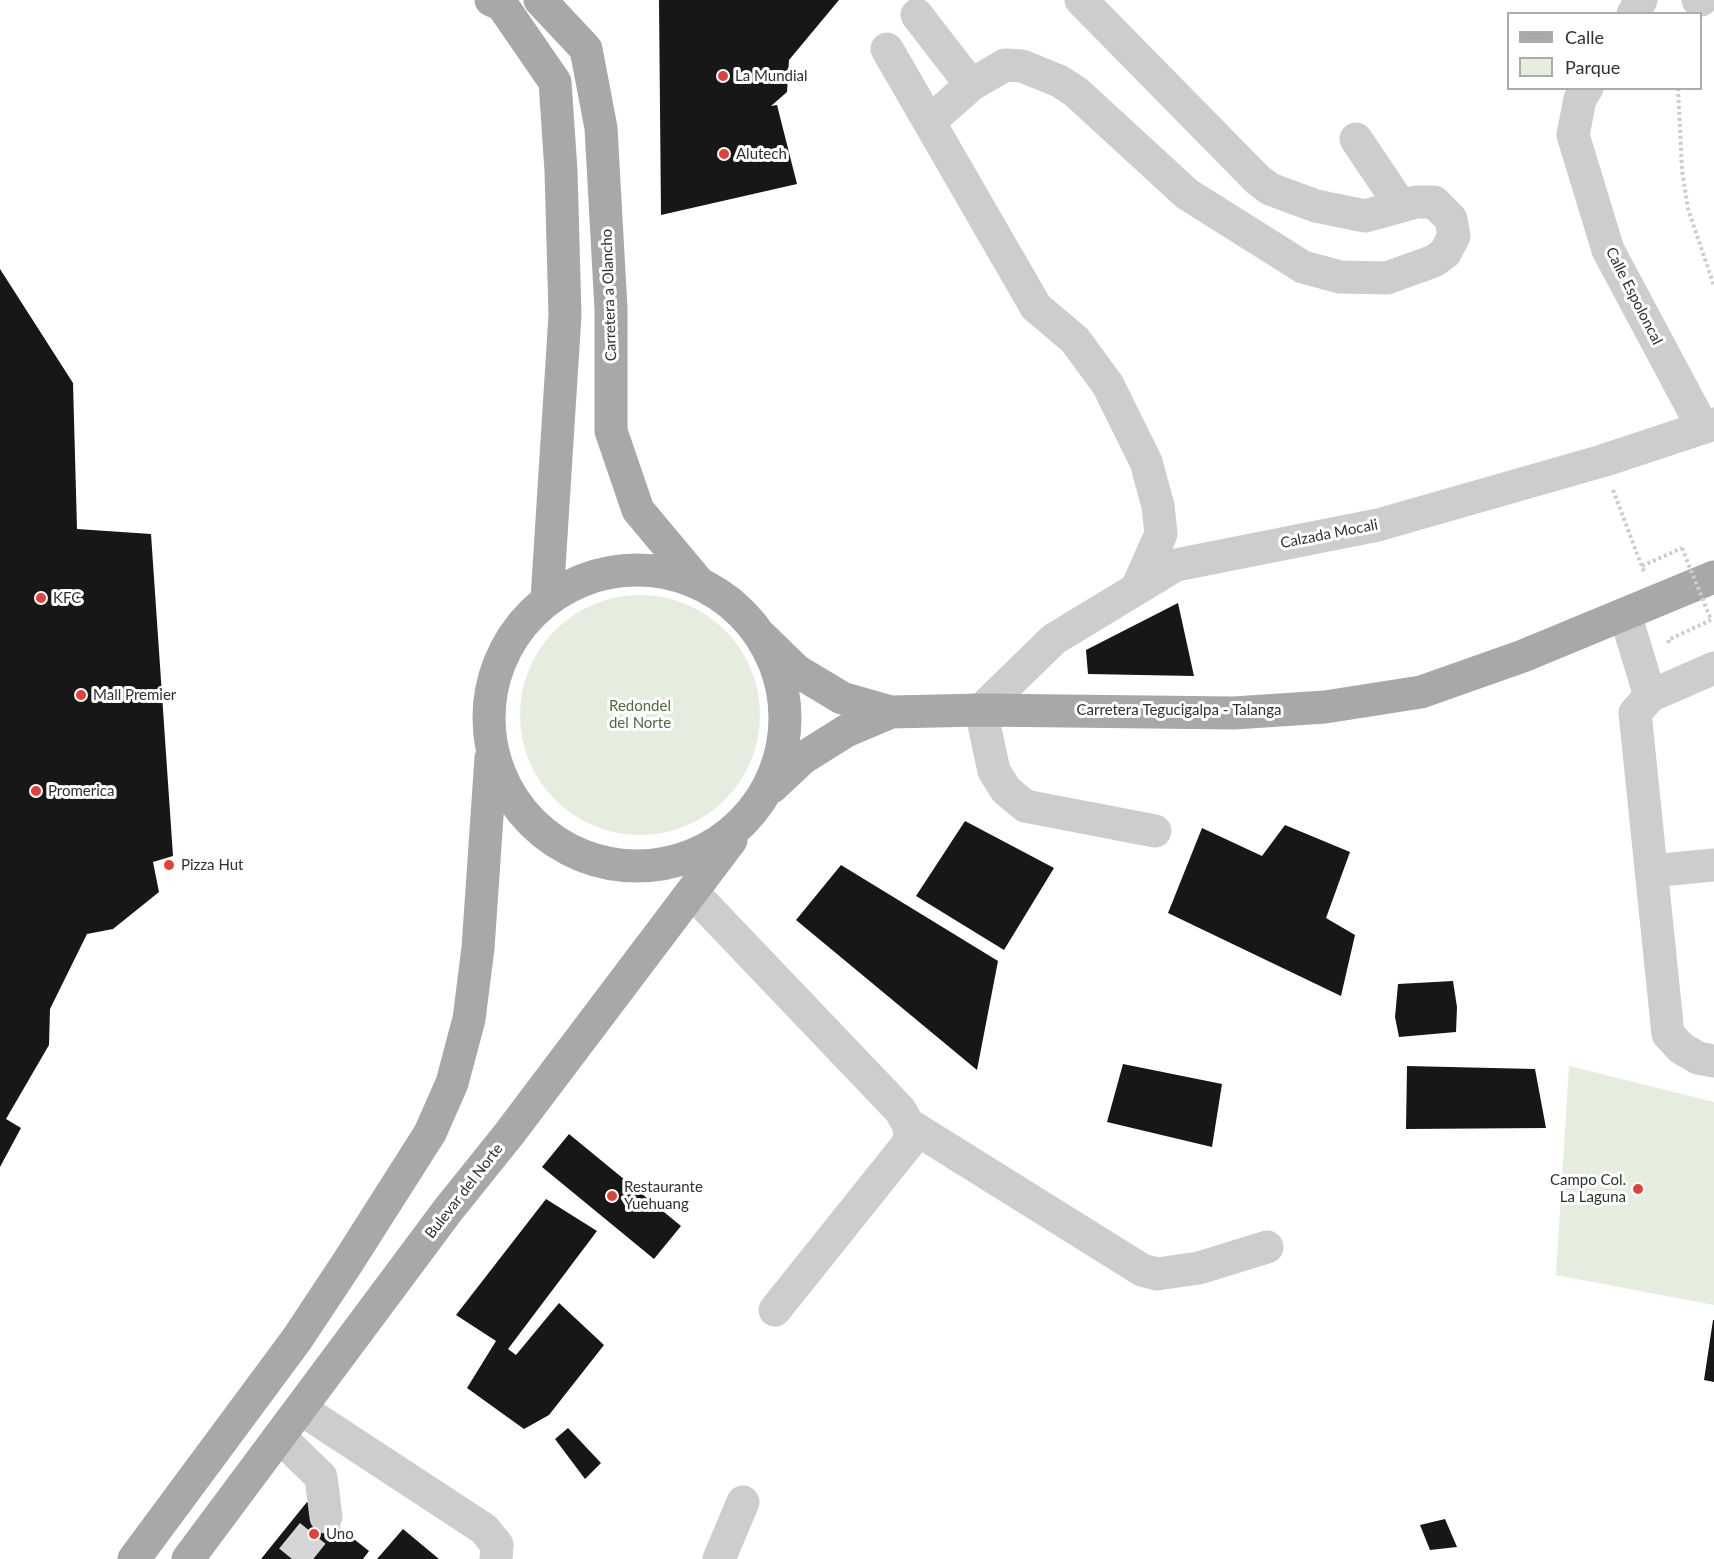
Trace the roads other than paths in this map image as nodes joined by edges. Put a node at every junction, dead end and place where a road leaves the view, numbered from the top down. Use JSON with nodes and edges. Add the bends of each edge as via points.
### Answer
{"nodes":[{"id":1,"x":491,"y":0,"type":"edge"},
{"id":2,"x":1081,"y":0,"type":"edge"},
{"id":3,"x":542,"y":1,"type":"edge"},
{"id":4,"x":917,"y":15,"type":"dead end"},
{"id":5,"x":887,"y":49,"type":"dead end"},
{"id":6,"x":971,"y":85,"type":"junction"},
{"id":7,"x":1586,"y":90,"type":"edge"},
{"id":8,"x":929,"y":123,"type":"junction"},
{"id":9,"x":1356,"y":139,"type":"dead end"},
{"id":10,"x":1401,"y":206,"type":"junction"},
{"id":11,"x":1708,"y":426,"type":"edge"},
{"id":12,"x":1714,"y":577,"type":"edge"},
{"id":13,"x":699,"y":583,"type":"junction"},
{"id":14,"x":1137,"y":588,"type":"junction"},
{"id":15,"x":547,"y":599,"type":"junction"},
{"id":16,"x":1625,"y":614,"type":"junction"},
{"id":17,"x":760,"y":635,"type":"junction"},
{"id":18,"x":1714,"y":668,"type":"edge"},
{"id":19,"x":1650,"y":696,"type":"junction"},
{"id":20,"x":981,"y":711,"type":"junction"},
{"id":21,"x":891,"y":712,"type":"junction"},
{"id":22,"x":491,"y":750,"type":"junction"},
{"id":23,"x":767,"y":792,"type":"junction"},
{"id":24,"x":742,"y":824,"type":"junction"},
{"id":25,"x":1155,"y":831,"type":"dead end"},
{"id":26,"x":1714,"y":865,"type":"edge"},
{"id":27,"x":1651,"y":871,"type":"junction"},
{"id":28,"x":693,"y":892,"type":"junction"},
{"id":29,"x":1714,"y":1061,"type":"edge"},
{"id":30,"x":908,"y":1124,"type":"junction"},
{"id":31,"x":1267,"y":1247,"type":"dead end"},
{"id":32,"x":775,"y":1310,"type":"dead end"},
{"id":33,"x":301,"y":1409,"type":"junction"},
{"id":34,"x":280,"y":1437,"type":"junction"},
{"id":35,"x":743,"y":1502,"type":"dead end"},
{"id":36,"x":326,"y":1517,"type":"dead end"},
{"id":37,"x":134,"y":1559,"type":"edge"},
{"id":38,"x":188,"y":1559,"type":"edge"},
{"id":39,"x":496,"y":1559,"type":"edge"},
{"id":40,"x":719,"y":1559,"type":"edge"}],
"edges":[{"from":1,"to":15,"type":"main road","via":[[502,5],[555,82],[565,315]]},
{"from":2,"to":10,"type":"street","via":[[1270,189],[1316,206],[1365,216]]},
{"from":3,"to":13,"type":"main road","name":"Carretera a Olancho","via":[[586,49],[601,128],[611,309],[611,431],[638,510]]},
{"from":4,"to":6,"type":"street"},
{"from":5,"to":8,"type":"street"},
{"from":6,"to":8,"type":"street"},
{"from":6,"to":10,"type":"street","via":[[1005,65],[1022,66],[1059,81],[1076,92],[1187,194],[1303,267],[1317,271],[1340,277],[1387,278],[1446,253],[1454,236],[1450,219],[1442,208],[1434,202]]},
{"from":7,"to":11,"type":"street","name":"Calle Espoloncal","via":[[1573,135],[1608,250]]},
{"from":8,"to":14,"type":"street","via":[[1036,307],[1075,340],[1108,385],[1146,462],[1161,534]]},
{"from":9,"to":10,"type":"street"},
{"from":11,"to":14,"type":"street","name":"Calzada Mocali","via":[[1602,461],[1378,525],[1176,564]]},
{"from":12,"to":16,"type":"main road","name":"Carretera Tegucigalpa - Talanga"},
{"from":13,"to":15,"type":"main road","via":[[661,571],[621,570],[582,580]]},
{"from":13,"to":17,"type":"main road","via":[[733,605]]},
{"from":14,"to":20,"type":"street","name":"Calzada Mocali","via":[[1054,639]]},
{"from":15,"to":22,"type":"main road","via":[[519,627],[495,674],[488,708]]},
{"from":16,"to":19,"type":"street"},
{"from":16,"to":20,"type":"main road","name":"Carretera Tegucigalpa - Talanga","via":[[1421,692],[1325,707],[1234,713]]},
{"from":17,"to":21,"type":"main road","via":[[797,671],[842,698]]},
{"from":17,"to":23,"type":"main road","via":[[779,672],[786,713],[782,753]]},
{"from":18,"to":19,"type":"street"},
{"from":19,"to":27,"type":"street","via":[[1635,713]]},
{"from":20,"to":21,"type":"main road"},
{"from":20,"to":25,"type":"street","via":[[994,771],[1006,790],[1025,806]]},
{"from":21,"to":23,"type":"main road","via":[[846,731],[803,758]]},
{"from":22,"to":24,"type":"main road","via":[[509,793],[537,828],[575,853],[618,866],[663,865],[705,851]]},
{"from":22,"to":37,"type":"main road","via":[[478,948],[469,1019],[452,1083],[430,1133],[297,1339]]},
{"from":23,"to":24,"type":"main road"},
{"from":24,"to":28,"type":"main road","name":"Bulevar del Norte"},
{"from":26,"to":27,"type":"street"},
{"from":27,"to":29,"type":"street","via":[[1668,1034],[1698,1058]]},
{"from":28,"to":30,"type":"street","via":[[900,1110]]},
{"from":28,"to":33,"type":"main road","name":"Bulevar del Norte","via":[[448,1210]]},
{"from":30,"to":31,"type":"street","via":[[1142,1270],[1157,1274],[1199,1268]]},
{"from":30,"to":32,"type":"street","via":[[911,1140]]},
{"from":33,"to":34,"type":"main road","name":"Bulevar del Norte"},
{"from":33,"to":39,"type":"street","via":[[484,1529],[497,1545]]},
{"from":34,"to":36,"type":"street","via":[[321,1477]]},
{"from":34,"to":38,"type":"main road","name":"Bulevar del Norte"},
{"from":35,"to":40,"type":"street"}]}
